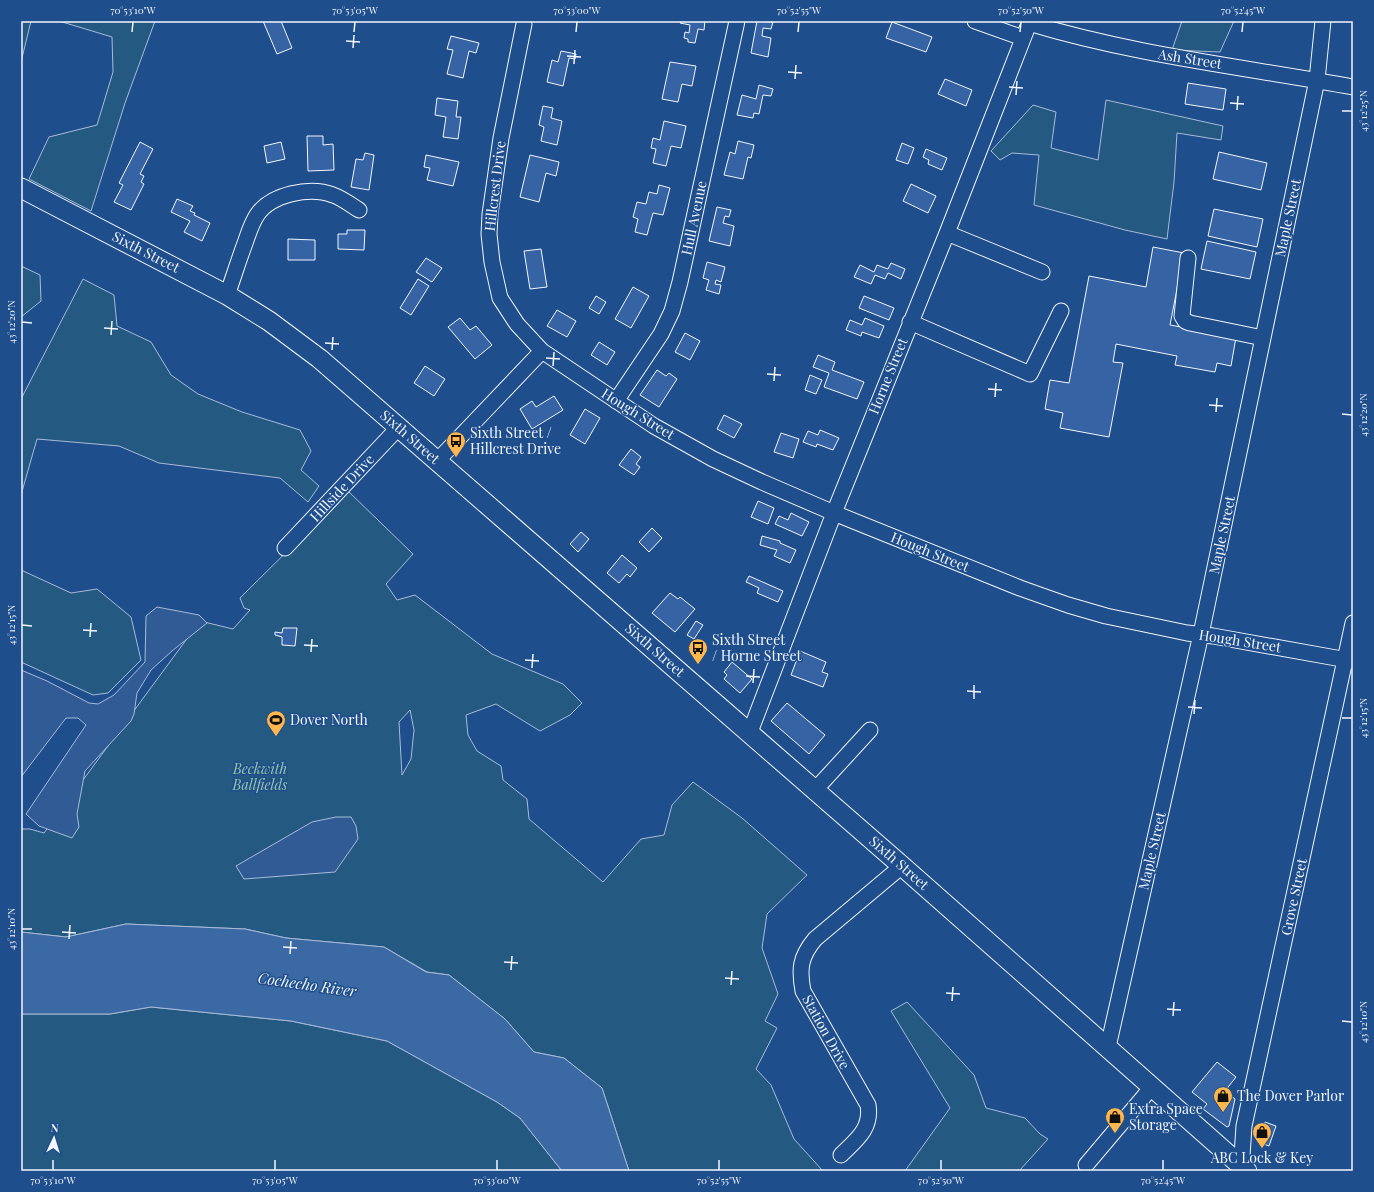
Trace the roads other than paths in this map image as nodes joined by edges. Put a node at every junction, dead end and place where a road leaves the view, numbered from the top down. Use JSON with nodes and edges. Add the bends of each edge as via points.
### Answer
{"nodes":[{"id":1,"x":737,"y":21,"type":"edge"},
{"id":2,"x":975,"y":21,"type":"edge"},
{"id":3,"x":1324,"y":21,"type":"edge"},
{"id":4,"x":522,"y":22,"type":"edge"},
{"id":5,"x":1029,"y":22,"type":"edge"},
{"id":6,"x":1023,"y":38,"type":"junction"},
{"id":7,"x":1317,"y":80,"type":"junction"},
{"id":8,"x":1353,"y":86,"type":"edge"},
{"id":9,"x":21,"y":188,"type":"edge"},
{"id":10,"x":359,"y":210,"type":"dead end"},
{"id":11,"x":946,"y":233,"type":"junction"},
{"id":12,"x":1188,"y":258,"type":"dead end"},
{"id":13,"x":1042,"y":272,"type":"dead end"},
{"id":14,"x":227,"y":295,"type":"junction"},
{"id":15,"x":1061,"y":311,"type":"dead end"},
{"id":16,"x":910,"y":322,"type":"junction"},
{"id":17,"x":1263,"y":338,"type":"junction"},
{"id":18,"x":542,"y":352,"type":"junction"},
{"id":19,"x":616,"y":401,"type":"junction"},
{"id":20,"x":399,"y":427,"type":"junction"},
{"id":21,"x":438,"y":460,"type":"junction"},
{"id":22,"x":834,"y":513,"type":"junction"},
{"id":23,"x":285,"y":548,"type":"dead end"},
{"id":24,"x":1353,"y":623,"type":"edge"},
{"id":25,"x":1201,"y":634,"type":"junction"},
{"id":26,"x":1349,"y":660,"type":"edge"},
{"id":27,"x":870,"y":730,"type":"dead end"},
{"id":28,"x":750,"y":732,"type":"junction"},
{"id":29,"x":815,"y":790,"type":"junction"},
{"id":30,"x":902,"y":866,"type":"junction"},
{"id":31,"x":1108,"y":1047,"type":"junction"},
{"id":32,"x":1152,"y":1087,"type":"junction"},
{"id":33,"x":840,"y":1155,"type":"dead end"},
{"id":34,"x":1086,"y":1165,"type":"dead end"},
{"id":35,"x":1243,"y":1169,"type":"edge"}],
"edges":[{"from":1,"to":19,"type":"street","name":"Hull Avenue","via":[[672,311]]},
{"from":2,"to":6,"type":"street"},
{"from":3,"to":7,"type":"street","name":"Maple Street"},
{"from":4,"to":18,"type":"street","name":"Hillcrest Drive","via":[[501,138],[489,234],[500,298],[517,324]]},
{"from":5,"to":6,"type":"street","name":"Horne Street"},
{"from":5,"to":7,"type":"street","name":"Ash Street","via":[[1068,35],[1141,51]]},
{"from":6,"to":11,"type":"street","name":"Horne Street"},
{"from":7,"to":8,"type":"street","name":"Ash Street"},
{"from":7,"to":17,"type":"street","name":"Maple Street"},
{"from":9,"to":14,"type":"main road","name":"Sixth Street"},
{"from":10,"to":14,"type":"street","via":[[341,198],[317,191],[289,194],[272,202],[258,213],[250,227]]},
{"from":11,"to":13,"type":"street"},
{"from":11,"to":16,"type":"street","name":"Horne Street"},
{"from":12,"to":17,"type":"street","via":[[1182,316],[1185,321]]},
{"from":14,"to":20,"type":"main road","name":"Sixth Street","via":[[269,321],[320,359]]},
{"from":15,"to":16,"type":"street","via":[[1030,374]]},
{"from":16,"to":22,"type":"street","name":"Horne Street"},
{"from":17,"to":25,"type":"street","name":"Maple Street"},
{"from":18,"to":19,"type":"street","name":"Hough Street"},
{"from":18,"to":21,"type":"street"},
{"from":19,"to":22,"type":"street","name":"Hough Street","via":[[654,426],[713,458]]},
{"from":20,"to":21,"type":"main road","name":"Sixth Street"},
{"from":20,"to":23,"type":"street","name":"Hillside Drive"},
{"from":21,"to":28,"type":"main road","name":"Sixth Street"},
{"from":22,"to":25,"type":"street","name":"Hough Street","via":[[1068,605],[1106,616]]},
{"from":22,"to":28,"type":"street","name":"Horne Street"},
{"from":24,"to":26,"type":"street","name":"Grove Street"},
{"from":25,"to":26,"type":"street","name":"Hough Street"},
{"from":25,"to":31,"type":"street","name":"Maple Street"},
{"from":26,"to":35,"type":"street","name":"Grove Street","via":[[1244,1126]]},
{"from":27,"to":29,"type":"street"},
{"from":28,"to":29,"type":"main road","name":"Sixth Street"},
{"from":29,"to":30,"type":"main road","name":"Sixth Street"},
{"from":30,"to":31,"type":"main road","name":"Sixth Street"},
{"from":30,"to":33,"type":"street","name":"Station Drive","via":[[815,939],[801,964],[803,991],[868,1105],[870,1114],[861,1136]]},
{"from":31,"to":32,"type":"main road","name":"Sixth Street"},
{"from":32,"to":34,"type":"street"},
{"from":32,"to":35,"type":"main road","name":"Sixth Street"}]}
